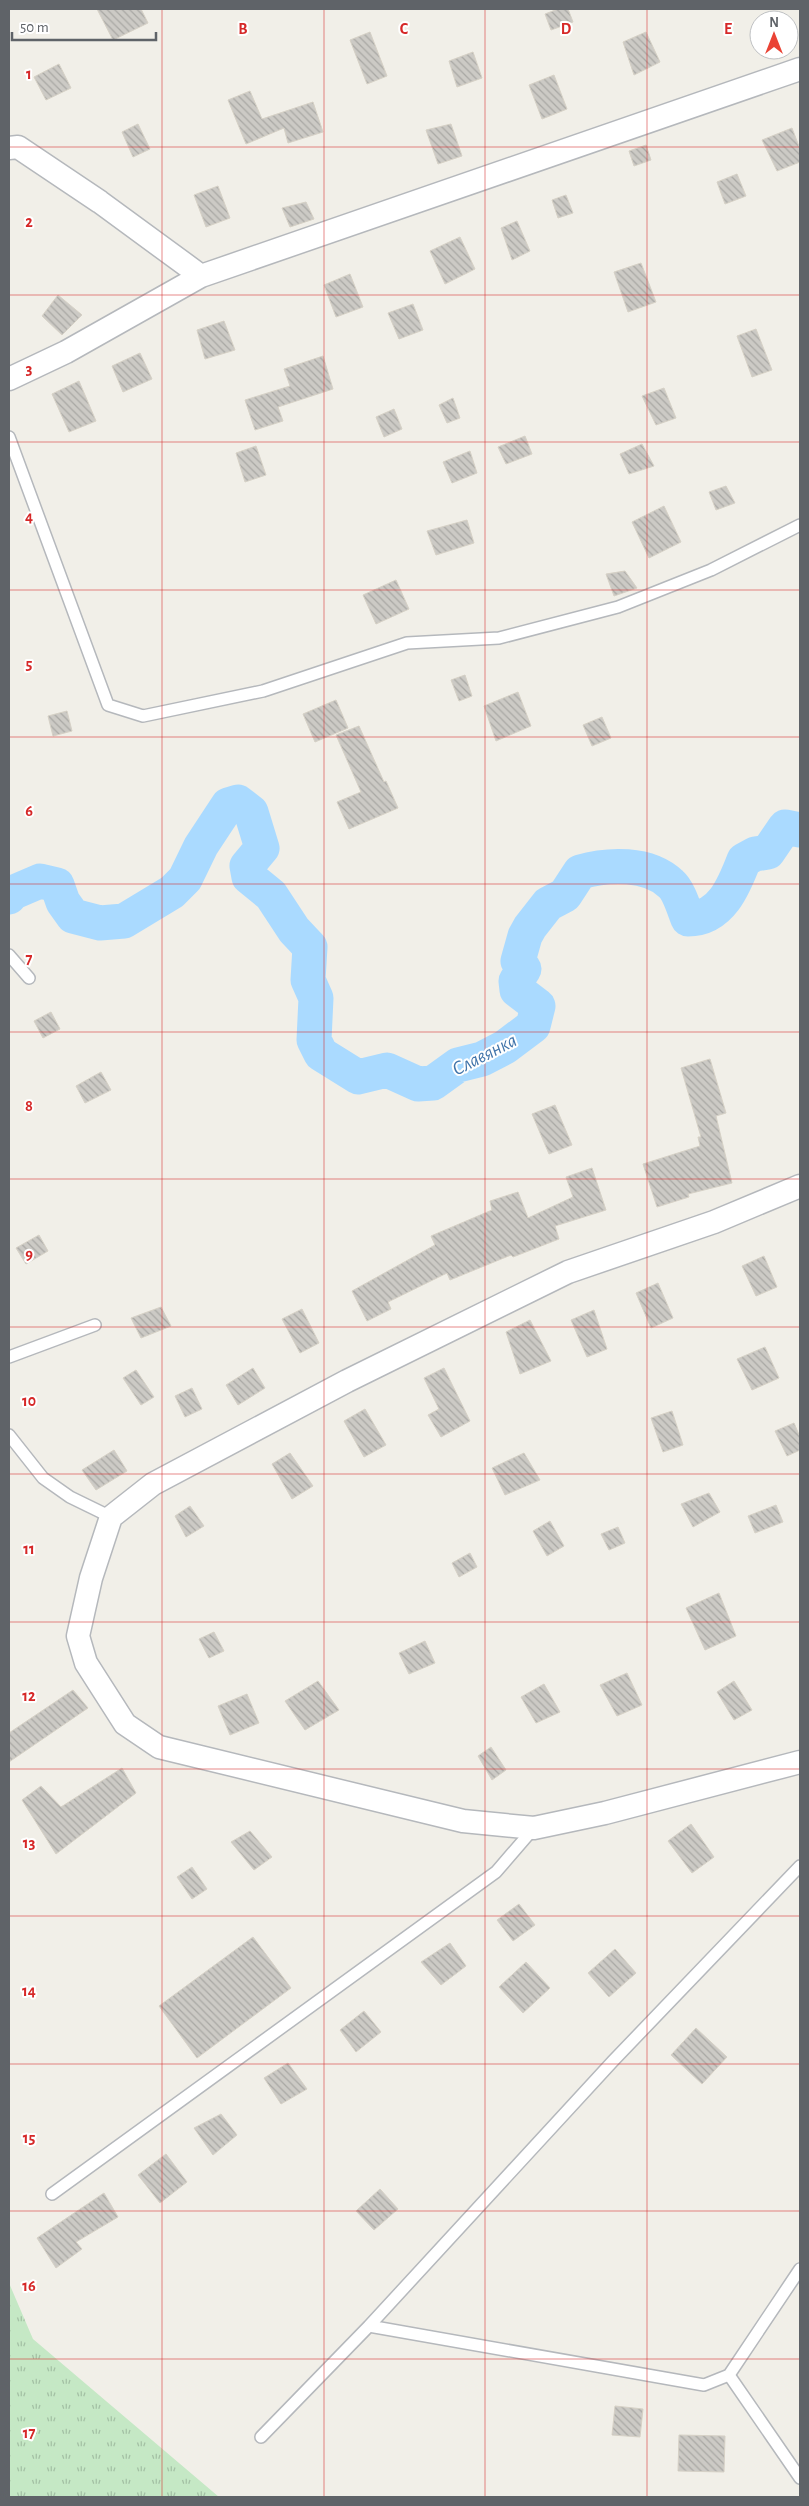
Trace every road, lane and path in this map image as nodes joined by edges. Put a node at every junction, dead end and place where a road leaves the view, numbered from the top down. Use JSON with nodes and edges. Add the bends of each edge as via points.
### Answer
{"nodes":[{"id":1,"x":800,"y":69,"type":"edge"},
{"id":2,"x":12,"y":145,"type":"edge"},
{"id":3,"x":201,"y":276,"type":"junction"},
{"id":4,"x":9,"y":379,"type":"edge"},
{"id":5,"x":9,"y":437,"type":"edge"},
{"id":6,"x":800,"y":525,"type":"edge"},
{"id":7,"x":9,"y":956,"type":"edge"},
{"id":8,"x":29,"y":978,"type":"dead end"},
{"id":9,"x":800,"y":1186,"type":"edge"},
{"id":10,"x":94,"y":1325,"type":"dead end"},
{"id":11,"x":9,"y":1357,"type":"edge"},
{"id":12,"x":9,"y":1435,"type":"edge"},
{"id":13,"x":111,"y":1517,"type":"junction"},
{"id":14,"x":800,"y":1762,"type":"edge"},
{"id":15,"x":534,"y":1828,"type":"junction"},
{"id":16,"x":800,"y":1866,"type":"edge"},
{"id":17,"x":52,"y":2194,"type":"dead end"},
{"id":18,"x":800,"y":2269,"type":"edge"},
{"id":19,"x":369,"y":2326,"type":"junction"},
{"id":20,"x":729,"y":2375,"type":"junction"},
{"id":21,"x":261,"y":2437,"type":"dead end"},
{"id":22,"x":800,"y":2478,"type":"edge"}],
"edges":[{"from":1,"to":3,"type":"street"},
{"from":2,"to":3,"type":"street","via":[[100,202]]},
{"from":3,"to":4,"type":"street","via":[[66,352]]},
{"from":5,"to":6,"type":"lane","via":[[108,705],[143,716],[263,690],[406,643],[500,638],[618,607],[711,570]]},
{"from":7,"to":8,"type":"lane"},
{"from":9,"to":13,"type":"street","via":[[714,1222],[568,1272],[347,1381],[153,1484]]},
{"from":10,"to":11,"type":"lane"},
{"from":12,"to":13,"type":"lane","via":[[43,1478],[70,1497]]},
{"from":13,"to":15,"type":"street","via":[[91,1578],[78,1636],[86,1663],[125,1724],[159,1747],[463,1820]]},
{"from":14,"to":15,"type":"street","via":[[605,1814]]},
{"from":15,"to":17,"type":"lane","via":[[496,1872]]},
{"from":16,"to":19,"type":"lane","via":[[613,2061]]},
{"from":18,"to":20,"type":"lane"},
{"from":19,"to":20,"type":"lane","via":[[704,2385]]},
{"from":19,"to":21,"type":"lane"},
{"from":20,"to":22,"type":"lane"}]}
